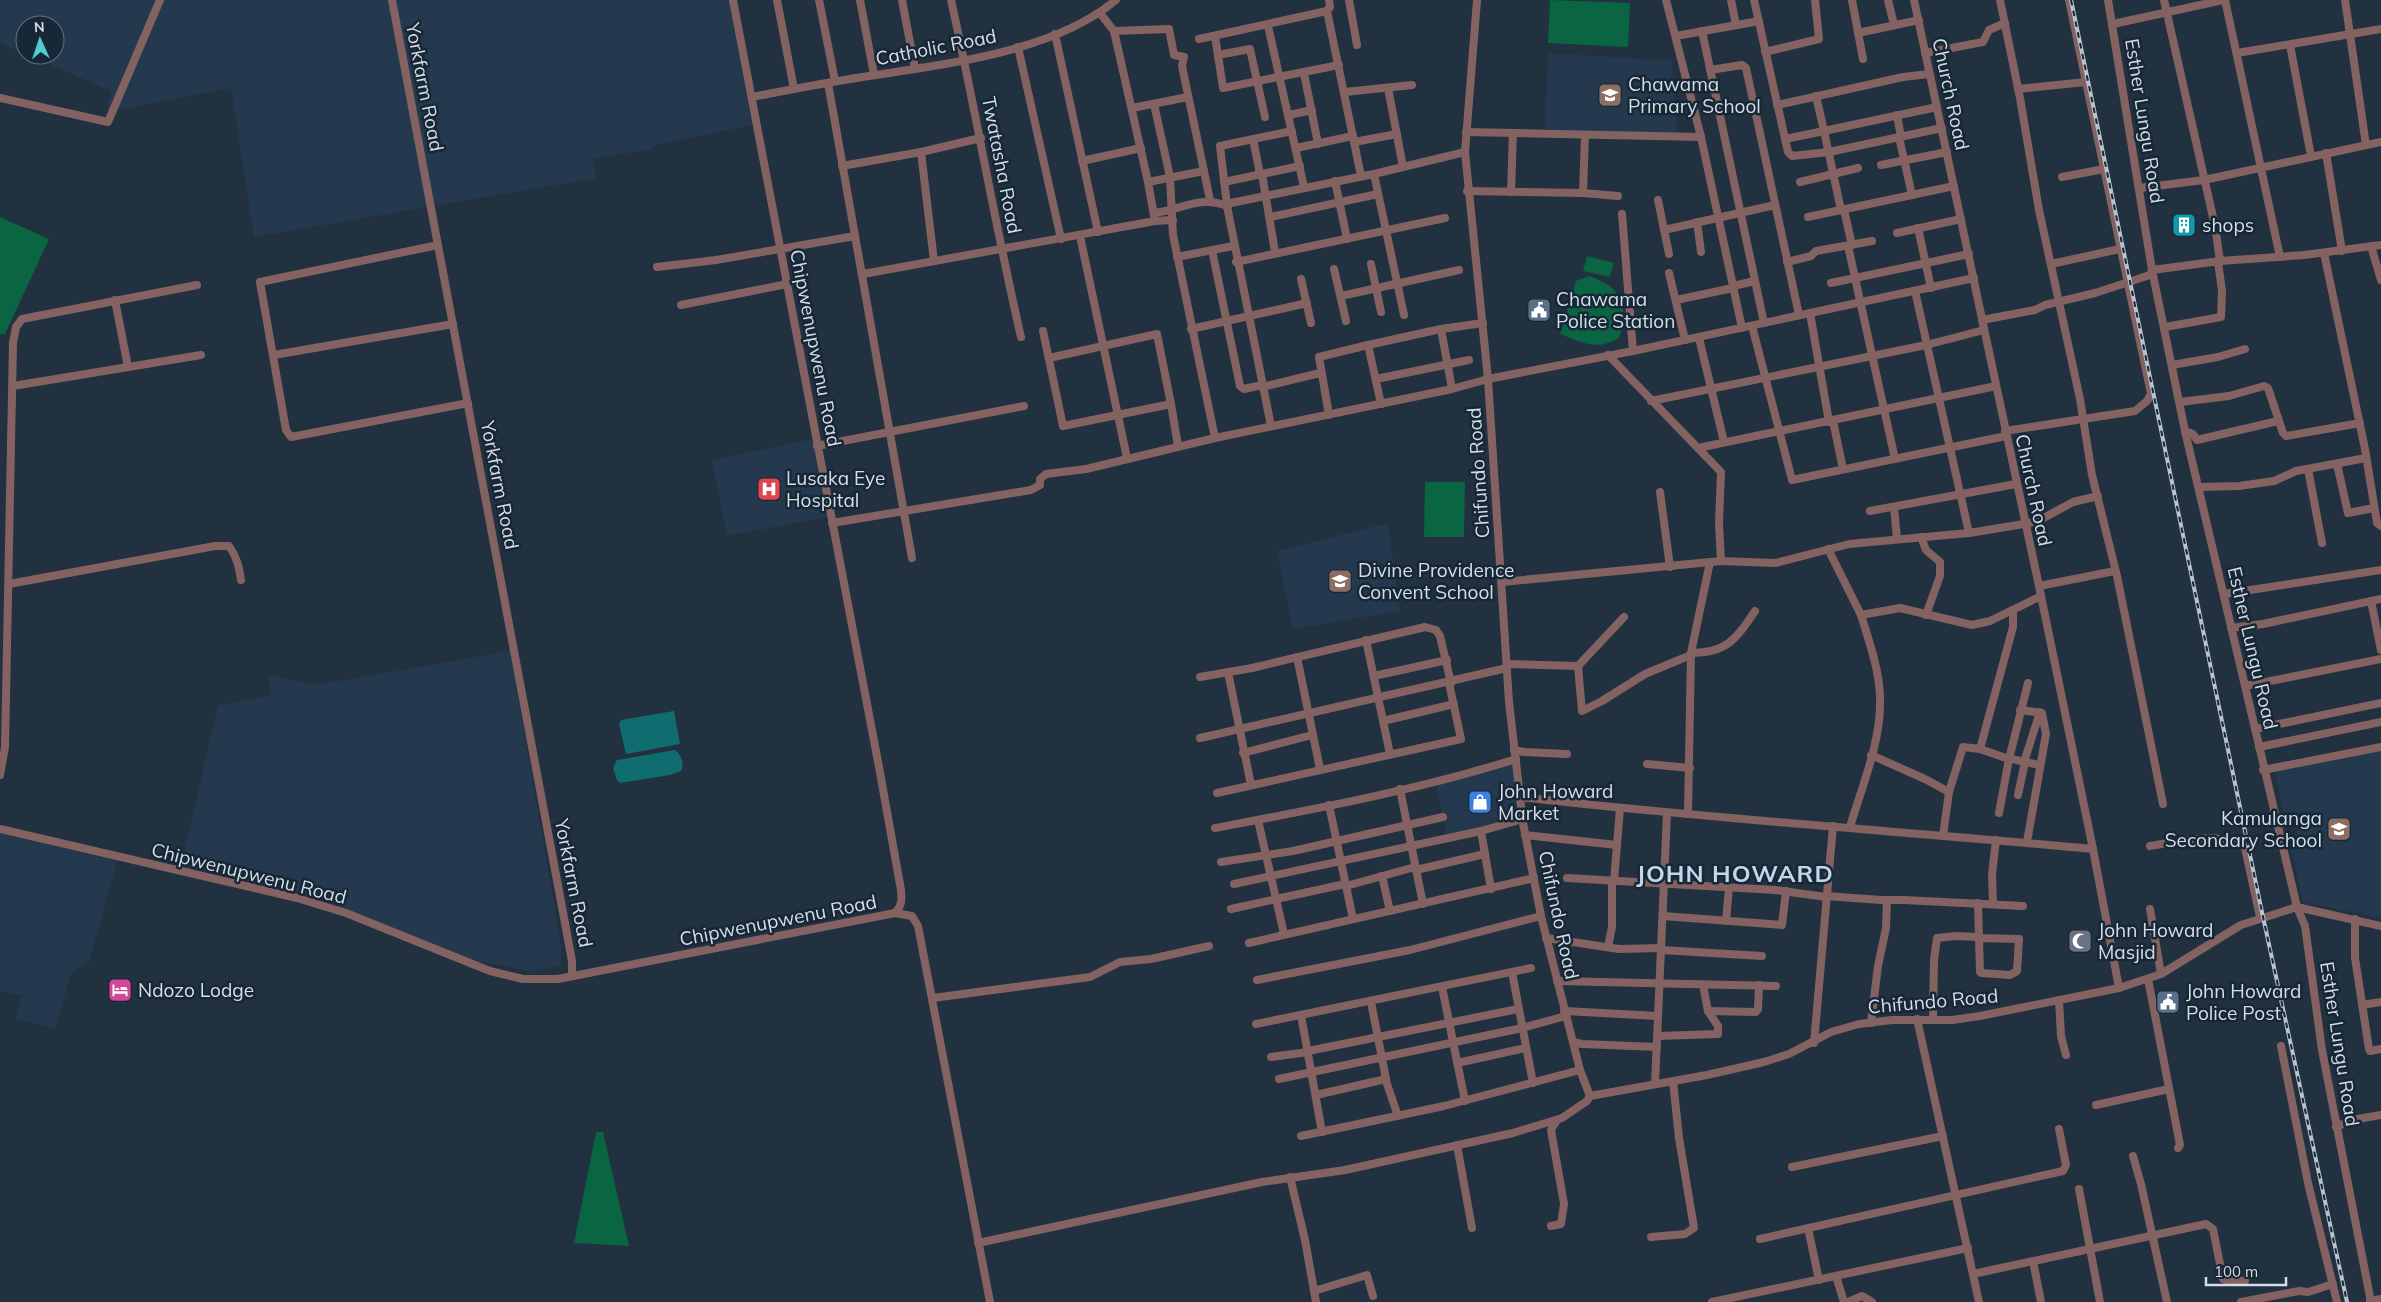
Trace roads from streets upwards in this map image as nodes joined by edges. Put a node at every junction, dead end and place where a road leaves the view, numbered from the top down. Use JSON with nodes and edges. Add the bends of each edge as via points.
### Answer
{"nodes":[{"id":1,"x":160,"y":0,"type":"edge"},
{"id":2,"x":392,"y":0,"type":"edge"},
{"id":3,"x":733,"y":0,"type":"edge"},
{"id":4,"x":777,"y":0,"type":"edge"},
{"id":5,"x":819,"y":0,"type":"edge"},
{"id":6,"x":860,"y":0,"type":"edge"},
{"id":7,"x":902,"y":0,"type":"edge"},
{"id":8,"x":951,"y":0,"type":"edge"},
{"id":9,"x":1116,"y":0,"type":"edge"},
{"id":10,"x":1329,"y":0,"type":"edge"},
{"id":11,"x":1348,"y":0,"type":"edge"},
{"id":12,"x":1477,"y":0,"type":"edge"},
{"id":13,"x":1666,"y":0,"type":"edge"},
{"id":14,"x":1731,"y":0,"type":"edge"},
{"id":15,"x":1754,"y":0,"type":"edge"},
{"id":16,"x":1815,"y":0,"type":"edge"},
{"id":17,"x":1852,"y":0,"type":"edge"},
{"id":18,"x":1888,"y":0,"type":"edge"},
{"id":19,"x":1914,"y":0,"type":"edge"},
{"id":20,"x":2000,"y":0,"type":"edge"},
{"id":21,"x":2069,"y":0,"type":"edge"},
{"id":22,"x":2108,"y":0,"type":"edge"},
{"id":23,"x":2164,"y":0,"type":"edge"},
{"id":24,"x":2224,"y":0,"type":"edge"},
{"id":25,"x":2345,"y":0,"type":"edge"},
{"id":26,"x":1327,"y":12,"type":"junction"},
{"id":27,"x":2167,"y":12,"type":"junction"},
{"id":28,"x":1100,"y":13,"type":"junction"},
{"id":29,"x":1918,"y":20,"type":"junction"},
{"id":30,"x":1759,"y":21,"type":"junction"},
{"id":31,"x":2005,"y":23,"type":"junction"},
{"id":32,"x":2113,"y":24,"type":"junction"},
{"id":33,"x":1894,"y":25,"type":"junction"},
{"id":34,"x":1268,"y":26,"type":"junction"},
{"id":35,"x":1736,"y":26,"type":"junction"},
{"id":36,"x":2381,"y":29,"type":"edge"},
{"id":37,"x":1114,"y":31,"type":"junction"},
{"id":38,"x":1702,"y":32,"type":"junction"},
{"id":39,"x":1858,"y":33,"type":"junction"},
{"id":40,"x":1055,"y":34,"type":"junction"},
{"id":41,"x":2350,"y":34,"type":"junction"},
{"id":42,"x":1215,"y":36,"type":"junction"},
{"id":43,"x":1676,"y":36,"type":"junction"},
{"id":44,"x":1199,"y":39,"type":"dead end"},
{"id":45,"x":1357,"y":45,"type":"dead end"},
{"id":46,"x":2290,"y":45,"type":"junction"},
{"id":47,"x":1018,"y":47,"type":"junction"},
{"id":48,"x":1765,"y":52,"type":"junction"},
{"id":49,"x":2237,"y":53,"type":"junction"},
{"id":50,"x":1925,"y":54,"type":"junction"},
{"id":51,"x":1218,"y":55,"type":"junction"},
{"id":52,"x":1863,"y":59,"type":"dead end"},
{"id":53,"x":965,"y":62,"type":"junction"},
{"id":54,"x":1339,"y":65,"type":"junction"},
{"id":55,"x":915,"y":69,"type":"junction"},
{"id":56,"x":1710,"y":70,"type":"junction"},
{"id":57,"x":1304,"y":73,"type":"junction"},
{"id":58,"x":1929,"y":74,"type":"junction"},
{"id":59,"x":874,"y":75,"type":"junction"},
{"id":60,"x":1280,"y":78,"type":"junction"},
{"id":61,"x":832,"y":82,"type":"junction"},
{"id":62,"x":1259,"y":82,"type":"junction"},
{"id":63,"x":2086,"y":82,"type":"junction"},
{"id":64,"x":1412,"y":85,"type":"dead end"},
{"id":65,"x":1388,"y":88,"type":"junction"},
{"id":66,"x":794,"y":89,"type":"junction"},
{"id":67,"x":2018,"y":89,"type":"junction"},
{"id":68,"x":1344,"y":92,"type":"junction"},
{"id":69,"x":1816,"y":96,"type":"junction"},
{"id":70,"x":752,"y":97,"type":"junction"},
{"id":71,"x":1188,"y":97,"type":"junction"},
{"id":72,"x":0,"y":98,"type":"edge"},
{"id":73,"x":1154,"y":104,"type":"junction"},
{"id":74,"x":1777,"y":105,"type":"junction"},
{"id":75,"x":1937,"y":107,"type":"junction"},
{"id":76,"x":1132,"y":108,"type":"junction"},
{"id":77,"x":1312,"y":110,"type":"junction"},
{"id":78,"x":1289,"y":115,"type":"junction"},
{"id":79,"x":1897,"y":116,"type":"junction"},
{"id":80,"x":1265,"y":117,"type":"dead end"},
{"id":81,"x":1942,"y":128,"type":"junction"},
{"id":82,"x":1292,"y":131,"type":"junction"},
{"id":83,"x":1824,"y":131,"type":"junction"},
{"id":84,"x":1466,"y":132,"type":"junction"},
{"id":85,"x":1513,"y":133,"type":"junction"},
{"id":86,"x":1397,"y":134,"type":"junction"},
{"id":87,"x":1585,"y":135,"type":"junction"},
{"id":88,"x":1900,"y":137,"type":"junction"},
{"id":89,"x":981,"y":138,"type":"junction"},
{"id":90,"x":1701,"y":138,"type":"junction"},
{"id":91,"x":1253,"y":139,"type":"junction"},
{"id":92,"x":1354,"y":139,"type":"junction"},
{"id":93,"x":1785,"y":139,"type":"junction"},
{"id":94,"x":2381,"y":142,"type":"edge"},
{"id":95,"x":1318,"y":144,"type":"junction"},
{"id":96,"x":2366,"y":145,"type":"junction"},
{"id":97,"x":1141,"y":148,"type":"junction"},
{"id":98,"x":1296,"y":148,"type":"junction"},
{"id":99,"x":921,"y":152,"type":"junction"},
{"id":100,"x":1465,"y":152,"type":"junction"},
{"id":101,"x":1829,"y":152,"type":"junction"},
{"id":102,"x":1947,"y":152,"type":"junction"},
{"id":103,"x":2326,"y":153,"type":"junction"},
{"id":104,"x":2311,"y":156,"type":"junction"},
{"id":105,"x":1904,"y":160,"type":"junction"},
{"id":106,"x":1082,"y":162,"type":"junction"},
{"id":107,"x":1881,"y":165,"type":"dead end"},
{"id":108,"x":842,"y":166,"type":"junction"},
{"id":109,"x":1300,"y":166,"type":"junction"},
{"id":110,"x":1402,"y":167,"type":"junction"},
{"id":111,"x":1858,"y":168,"type":"dead end"},
{"id":112,"x":2263,"y":168,"type":"junction"},
{"id":113,"x":2104,"y":169,"type":"junction"},
{"id":114,"x":1204,"y":170,"type":"junction"},
{"id":115,"x":1261,"y":174,"type":"junction"},
{"id":116,"x":1374,"y":174,"type":"junction"},
{"id":117,"x":1834,"y":174,"type":"junction"},
{"id":118,"x":1361,"y":176,"type":"junction"},
{"id":119,"x":1170,"y":177,"type":"junction"},
{"id":120,"x":2062,"y":177,"type":"dead end"},
{"id":121,"x":2204,"y":180,"type":"junction"},
{"id":122,"x":1335,"y":181,"type":"junction"},
{"id":123,"x":1148,"y":182,"type":"junction"},
{"id":124,"x":1224,"y":182,"type":"junction"},
{"id":125,"x":1800,"y":182,"type":"dead end"},
{"id":126,"x":1954,"y":186,"type":"junction"},
{"id":127,"x":1304,"y":187,"type":"junction"},
{"id":128,"x":2140,"y":188,"type":"junction"},
{"id":129,"x":1467,"y":191,"type":"junction"},
{"id":130,"x":1511,"y":192,"type":"junction"},
{"id":131,"x":1582,"y":193,"type":"junction"},
{"id":132,"x":1378,"y":194,"type":"junction"},
{"id":133,"x":1266,"y":195,"type":"junction"},
{"id":134,"x":1912,"y":195,"type":"junction"},
{"id":135,"x":1618,"y":196,"type":"dead end"},
{"id":136,"x":1210,"y":200,"type":"junction"},
{"id":137,"x":1658,"y":200,"type":"dead end"},
{"id":138,"x":1339,"y":202,"type":"junction"},
{"id":139,"x":1227,"y":205,"type":"junction"},
{"id":140,"x":1775,"y":205,"type":"junction"},
{"id":141,"x":1173,"y":210,"type":"junction"},
{"id":142,"x":1843,"y":210,"type":"junction"},
{"id":143,"x":1740,"y":212,"type":"junction"},
{"id":144,"x":1622,"y":214,"type":"dead end"},
{"id":145,"x":1154,"y":217,"type":"junction"},
{"id":146,"x":1270,"y":217,"type":"junction"},
{"id":147,"x":1718,"y":217,"type":"junction"},
{"id":148,"x":1808,"y":217,"type":"dead end"},
{"id":149,"x":1445,"y":218,"type":"dead end"},
{"id":150,"x":1961,"y":219,"type":"junction"},
{"id":151,"x":1173,"y":220,"type":"junction"},
{"id":152,"x":1697,"y":222,"type":"junction"},
{"id":153,"x":1918,"y":228,"type":"junction"},
{"id":154,"x":1386,"y":230,"type":"junction"},
{"id":155,"x":1664,"y":230,"type":"junction"},
{"id":156,"x":1098,"y":232,"type":"junction"},
{"id":157,"x":1897,"y":233,"type":"dead end"},
{"id":158,"x":855,"y":236,"type":"junction"},
{"id":159,"x":1080,"y":236,"type":"junction"},
{"id":160,"x":1061,"y":239,"type":"junction"},
{"id":161,"x":1347,"y":239,"type":"junction"},
{"id":162,"x":1872,"y":241,"type":"dead end"},
{"id":163,"x":438,"y":245,"type":"junction"},
{"id":164,"x":1850,"y":245,"type":"junction"},
{"id":165,"x":2381,"y":245,"type":"edge"},
{"id":166,"x":1233,"y":246,"type":"junction"},
{"id":167,"x":2371,"y":246,"type":"junction"},
{"id":168,"x":781,"y":249,"type":"junction"},
{"id":169,"x":2120,"y":249,"type":"junction"},
{"id":170,"x":1001,"y":250,"type":"junction"},
{"id":171,"x":1212,"y":250,"type":"junction"},
{"id":172,"x":2342,"y":250,"type":"junction"},
{"id":173,"x":1275,"y":252,"type":"junction"},
{"id":174,"x":1701,"y":252,"type":"dead end"},
{"id":175,"x":2324,"y":253,"type":"junction"},
{"id":176,"x":1669,"y":254,"type":"dead end"},
{"id":177,"x":1969,"y":254,"type":"junction"},
{"id":178,"x":2280,"y":257,"type":"junction"},
{"id":179,"x":1178,"y":258,"type":"junction"},
{"id":180,"x":934,"y":261,"type":"junction"},
{"id":181,"x":2219,"y":261,"type":"junction"},
{"id":182,"x":1236,"y":262,"type":"junction"},
{"id":183,"x":1787,"y":262,"type":"junction"},
{"id":184,"x":1371,"y":264,"type":"dead end"},
{"id":185,"x":1926,"y":264,"type":"junction"},
{"id":186,"x":2051,"y":264,"type":"junction"},
{"id":187,"x":657,"y":267,"type":"dead end"},
{"id":188,"x":1334,"y":268,"type":"dead end"},
{"id":189,"x":1459,"y":270,"type":"dead end"},
{"id":190,"x":2152,"y":270,"type":"junction"},
{"id":191,"x":1669,"y":273,"type":"dead end"},
{"id":192,"x":863,"y":274,"type":"junction"},
{"id":193,"x":1301,"y":278,"type":"dead end"},
{"id":194,"x":1974,"y":278,"type":"junction"},
{"id":195,"x":1855,"y":279,"type":"junction"},
{"id":196,"x":2381,"y":280,"type":"edge"},
{"id":197,"x":1755,"y":282,"type":"junction"},
{"id":198,"x":2127,"y":282,"type":"junction"},
{"id":199,"x":1831,"y":283,"type":"dead end"},
{"id":200,"x":787,"y":284,"type":"junction"},
{"id":201,"x":1397,"y":284,"type":"junction"},
{"id":202,"x":197,"y":285,"type":"dead end"},
{"id":203,"x":1733,"y":287,"type":"junction"},
{"id":204,"x":1931,"y":288,"type":"junction"},
{"id":205,"x":1376,"y":289,"type":"junction"},
{"id":206,"x":1915,"y":291,"type":"junction"},
{"id":207,"x":1341,"y":296,"type":"junction"},
{"id":208,"x":115,"y":300,"type":"junction"},
{"id":209,"x":1676,"y":300,"type":"junction"},
{"id":210,"x":2058,"y":302,"type":"junction"},
{"id":211,"x":1307,"y":303,"type":"junction"},
{"id":212,"x":1860,"y":303,"type":"junction"},
{"id":213,"x":681,"y":305,"type":"dead end"},
{"id":214,"x":1381,"y":312,"type":"dead end"},
{"id":215,"x":1810,"y":313,"type":"junction"},
{"id":216,"x":1248,"y":315,"type":"junction"},
{"id":217,"x":1404,"y":315,"type":"dead end"},
{"id":218,"x":1799,"y":315,"type":"junction"},
{"id":219,"x":1227,"y":320,"type":"junction"},
{"id":220,"x":1346,"y":320,"type":"dead end"},
{"id":221,"x":1982,"y":320,"type":"junction"},
{"id":222,"x":1311,"y":323,"type":"dead end"},
{"id":223,"x":1483,"y":323,"type":"junction"},
{"id":224,"x":1764,"y":323,"type":"junction"},
{"id":225,"x":453,"y":324,"type":"junction"},
{"id":226,"x":1752,"y":326,"type":"junction"},
{"id":227,"x":2165,"y":327,"type":"junction"},
{"id":228,"x":1742,"y":328,"type":"junction"},
{"id":229,"x":1192,"y":329,"type":"junction"},
{"id":230,"x":1441,"y":330,"type":"junction"},
{"id":231,"x":1984,"y":330,"type":"junction"},
{"id":232,"x":1043,"y":331,"type":"dead end"},
{"id":233,"x":1021,"y":337,"type":"dead end"},
{"id":234,"x":1699,"y":338,"type":"junction"},
{"id":235,"x":1685,"y":340,"type":"junction"},
{"id":236,"x":1103,"y":345,"type":"junction"},
{"id":237,"x":1368,"y":345,"type":"junction"},
{"id":238,"x":1926,"y":345,"type":"junction"},
{"id":239,"x":2245,"y":349,"type":"dead end"},
{"id":240,"x":1634,"y":351,"type":"junction"},
{"id":241,"x":201,"y":355,"type":"dead end"},
{"id":242,"x":274,"y":355,"type":"junction"},
{"id":243,"x":1608,"y":356,"type":"junction"},
{"id":244,"x":1872,"y":356,"type":"junction"},
{"id":245,"x":1049,"y":358,"type":"junction"},
{"id":246,"x":1469,"y":360,"type":"dead end"},
{"id":247,"x":1447,"y":364,"type":"junction"},
{"id":248,"x":2172,"y":365,"type":"junction"},
{"id":249,"x":1818,"y":366,"type":"junction"},
{"id":250,"x":128,"y":367,"type":"junction"},
{"id":251,"x":1320,"y":373,"type":"junction"},
{"id":252,"x":1488,"y":378,"type":"junction"},
{"id":253,"x":1766,"y":378,"type":"junction"},
{"id":254,"x":1376,"y":379,"type":"junction"},
{"id":255,"x":13,"y":386,"type":"junction"},
{"id":256,"x":1262,"y":386,"type":"junction"},
{"id":257,"x":1996,"y":386,"type":"junction"},
{"id":258,"x":1452,"y":389,"type":"junction"},
{"id":259,"x":1711,"y":389,"type":"junction"},
{"id":260,"x":1937,"y":399,"type":"junction"},
{"id":261,"x":1651,"y":401,"type":"junction"},
{"id":262,"x":2180,"y":402,"type":"junction"},
{"id":263,"x":468,"y":403,"type":"junction"},
{"id":264,"x":1171,"y":404,"type":"junction"},
{"id":265,"x":1381,"y":404,"type":"junction"},
{"id":266,"x":1024,"y":406,"type":"dead end"},
{"id":267,"x":1884,"y":409,"type":"junction"},
{"id":268,"x":1329,"y":414,"type":"junction"},
{"id":269,"x":1118,"y":416,"type":"junction"},
{"id":270,"x":2083,"y":419,"type":"junction"},
{"id":271,"x":1831,"y":421,"type":"junction"},
{"id":272,"x":2278,"y":421,"type":"junction"},
{"id":273,"x":2360,"y":423,"type":"junction"},
{"id":274,"x":1271,"y":426,"type":"junction"},
{"id":275,"x":891,"y":431,"type":"junction"},
{"id":276,"x":1778,"y":431,"type":"junction"},
{"id":277,"x":2185,"y":431,"type":"junction"},
{"id":278,"x":2005,"y":433,"type":"junction"},
{"id":279,"x":1215,"y":438,"type":"junction"},
{"id":280,"x":1724,"y":442,"type":"junction"},
{"id":281,"x":817,"y":446,"type":"junction"},
{"id":282,"x":1178,"y":446,"type":"junction"},
{"id":283,"x":1698,"y":448,"type":"junction"},
{"id":284,"x":1948,"y":448,"type":"junction"},
{"id":285,"x":1127,"y":458,"type":"junction"},
{"id":286,"x":1895,"y":458,"type":"junction"},
{"id":287,"x":2366,"y":458,"type":"junction"},
{"id":288,"x":2337,"y":464,"type":"junction"},
{"id":289,"x":2308,"y":469,"type":"junction"},
{"id":290,"x":1843,"y":470,"type":"junction"},
{"id":291,"x":2016,"y":484,"type":"junction"},
{"id":292,"x":2200,"y":487,"type":"junction"},
{"id":293,"x":1660,"y":492,"type":"dead end"},
{"id":294,"x":1959,"y":495,"type":"junction"},
{"id":295,"x":2098,"y":496,"type":"junction"},
{"id":296,"x":1894,"y":507,"type":"junction"},
{"id":297,"x":2374,"y":508,"type":"junction"},
{"id":298,"x":1870,"y":511,"type":"dead end"},
{"id":299,"x":905,"y":512,"type":"junction"},
{"id":300,"x":832,"y":523,"type":"junction"},
{"id":301,"x":2024,"y":524,"type":"junction"},
{"id":302,"x":2381,"y":526,"type":"edge"},
{"id":303,"x":1968,"y":533,"type":"junction"},
{"id":304,"x":1921,"y":537,"type":"junction"},
{"id":305,"x":1898,"y":539,"type":"junction"},
{"id":306,"x":2322,"y":543,"type":"dead end"},
{"id":307,"x":1828,"y":549,"type":"junction"},
{"id":308,"x":912,"y":558,"type":"dead end"},
{"id":309,"x":1721,"y":561,"type":"junction"},
{"id":310,"x":1710,"y":562,"type":"junction"},
{"id":311,"x":1670,"y":567,"type":"junction"},
{"id":312,"x":2381,"y":570,"type":"edge"},
{"id":313,"x":2115,"y":571,"type":"junction"},
{"id":314,"x":241,"y":580,"type":"dead end"},
{"id":315,"x":1502,"y":582,"type":"junction"},
{"id":316,"x":9,"y":584,"type":"junction"},
{"id":317,"x":2039,"y":586,"type":"junction"},
{"id":318,"x":2224,"y":594,"type":"junction"},
{"id":319,"x":2041,"y":596,"type":"junction"},
{"id":320,"x":2381,"y":599,"type":"edge"},
{"id":321,"x":2371,"y":601,"type":"junction"},
{"id":322,"x":2013,"y":610,"type":"junction"},
{"id":323,"x":1755,"y":611,"type":"dead end"},
{"id":324,"x":1860,"y":615,"type":"junction"},
{"id":325,"x":1926,"y":615,"type":"junction"},
{"id":326,"x":1624,"y":617,"type":"dead end"},
{"id":327,"x":2231,"y":628,"type":"junction"},
{"id":328,"x":1366,"y":640,"type":"junction"},
{"id":329,"x":2381,"y":650,"type":"edge"},
{"id":330,"x":1691,"y":654,"type":"junction"},
{"id":331,"x":1296,"y":658,"type":"junction"},
{"id":332,"x":2381,"y":659,"type":"edge"},
{"id":333,"x":1447,"y":660,"type":"junction"},
{"id":334,"x":1507,"y":666,"type":"junction"},
{"id":335,"x":1578,"y":666,"type":"junction"},
{"id":336,"x":1228,"y":672,"type":"junction"},
{"id":337,"x":1374,"y":676,"type":"junction"},
{"id":338,"x":1200,"y":677,"type":"dead end"},
{"id":339,"x":2028,"y":682,"type":"dead end"},
{"id":340,"x":1450,"y":683,"type":"junction"},
{"id":341,"x":2246,"y":686,"type":"junction"},
{"id":342,"x":1378,"y":698,"type":"junction"},
{"id":343,"x":2381,"y":703,"type":"edge"},
{"id":344,"x":1454,"y":704,"type":"junction"},
{"id":345,"x":2020,"y":710,"type":"junction"},
{"id":346,"x":2040,"y":712,"type":"junction"},
{"id":347,"x":1308,"y":713,"type":"junction"},
{"id":348,"x":1383,"y":721,"type":"junction"},
{"id":349,"x":2381,"y":722,"type":"edge"},
{"id":350,"x":2255,"y":729,"type":"junction"},
{"id":351,"x":1238,"y":730,"type":"junction"},
{"id":352,"x":1312,"y":735,"type":"junction"},
{"id":353,"x":1200,"y":738,"type":"dead end"},
{"id":354,"x":2259,"y":747,"type":"junction"},
{"id":355,"x":2381,"y":748,"type":"edge"},
{"id":356,"x":1980,"y":749,"type":"junction"},
{"id":357,"x":1514,"y":750,"type":"junction"},
{"id":358,"x":1243,"y":753,"type":"junction"},
{"id":359,"x":1390,"y":754,"type":"junction"},
{"id":360,"x":1567,"y":754,"type":"dead end"},
{"id":361,"x":1871,"y":756,"type":"junction"},
{"id":362,"x":1516,"y":759,"type":"junction"},
{"id":363,"x":2009,"y":759,"type":"junction"},
{"id":364,"x":2024,"y":762,"type":"junction"},
{"id":365,"x":1647,"y":764,"type":"dead end"},
{"id":366,"x":2039,"y":765,"type":"junction"},
{"id":367,"x":1690,"y":768,"type":"junction"},
{"id":368,"x":1320,"y":769,"type":"junction"},
{"id":369,"x":2264,"y":770,"type":"junction"},
{"id":370,"x":0,"y":775,"type":"edge"},
{"id":371,"x":1251,"y":785,"type":"junction"},
{"id":372,"x":1400,"y":789,"type":"junction"},
{"id":373,"x":1949,"y":792,"type":"junction"},
{"id":374,"x":1217,"y":793,"type":"dead end"},
{"id":375,"x":2018,"y":795,"type":"dead end"},
{"id":376,"x":1520,"y":797,"type":"junction"},
{"id":377,"x":2163,"y":804,"type":"dead end"},
{"id":378,"x":1329,"y":806,"type":"junction"},
{"id":379,"x":1620,"y":808,"type":"junction"},
{"id":380,"x":1999,"y":812,"type":"dead end"},
{"id":381,"x":1667,"y":813,"type":"junction"},
{"id":382,"x":1688,"y":814,"type":"junction"},
{"id":383,"x":1442,"y":817,"type":"dead end"},
{"id":384,"x":1522,"y":819,"type":"junction"},
{"id":385,"x":1258,"y":820,"type":"junction"},
{"id":386,"x":1406,"y":825,"type":"junction"},
{"id":387,"x":1833,"y":826,"type":"junction"},
{"id":388,"x":1850,"y":826,"type":"junction"},
{"id":389,"x":1215,"y":828,"type":"dead end"},
{"id":390,"x":0,"y":829,"type":"edge"},
{"id":391,"x":1481,"y":832,"type":"junction"},
{"id":392,"x":1525,"y":835,"type":"junction"},
{"id":393,"x":1943,"y":836,"type":"junction"},
{"id":394,"x":1996,"y":840,"type":"junction"},
{"id":395,"x":1336,"y":841,"type":"junction"},
{"id":396,"x":2027,"y":842,"type":"junction"},
{"id":397,"x":1617,"y":845,"type":"junction"},
{"id":398,"x":1410,"y":846,"type":"junction"},
{"id":399,"x":2150,"y":846,"type":"dead end"},
{"id":400,"x":2093,"y":849,"type":"junction"},
{"id":401,"x":1485,"y":854,"type":"junction"},
{"id":402,"x":1265,"y":855,"type":"junction"},
{"id":403,"x":1340,"y":861,"type":"junction"},
{"id":404,"x":1221,"y":862,"type":"dead end"},
{"id":405,"x":1415,"y":869,"type":"junction"},
{"id":406,"x":1382,"y":876,"type":"junction"},
{"id":407,"x":1270,"y":877,"type":"junction"},
{"id":408,"x":1534,"y":878,"type":"junction"},
{"id":409,"x":1567,"y":878,"type":"dead end"},
{"id":410,"x":1613,"y":881,"type":"junction"},
{"id":411,"x":1234,"y":884,"type":"dead end"},
{"id":412,"x":1664,"y":884,"type":"junction"},
{"id":413,"x":1346,"y":885,"type":"junction"},
{"id":414,"x":1729,"y":887,"type":"junction"},
{"id":415,"x":1491,"y":889,"type":"junction"},
{"id":416,"x":1786,"y":891,"type":"junction"},
{"id":417,"x":1826,"y":897,"type":"junction"},
{"id":418,"x":1276,"y":900,"type":"junction"},
{"id":419,"x":1887,"y":900,"type":"junction"},
{"id":420,"x":1978,"y":903,"type":"junction"},
{"id":421,"x":1993,"y":903,"type":"junction"},
{"id":422,"x":1424,"y":904,"type":"junction"},
{"id":423,"x":2023,"y":906,"type":"dead end"},
{"id":424,"x":2297,"y":907,"type":"junction"},
{"id":425,"x":1231,"y":909,"type":"dead end"},
{"id":426,"x":2150,"y":909,"type":"dead end"},
{"id":427,"x":1390,"y":911,"type":"junction"},
{"id":428,"x":895,"y":913,"type":"junction"},
{"id":429,"x":1541,"y":916,"type":"junction"},
{"id":430,"x":1663,"y":916,"type":"junction"},
{"id":431,"x":2260,"y":917,"type":"junction"},
{"id":432,"x":1353,"y":919,"type":"junction"},
{"id":433,"x":2355,"y":919,"type":"junction"},
{"id":434,"x":1726,"y":921,"type":"junction"},
{"id":435,"x":2381,"y":926,"type":"edge"},
{"id":436,"x":1284,"y":934,"type":"junction"},
{"id":437,"x":1546,"y":938,"type":"junction"},
{"id":438,"x":1979,"y":938,"type":"junction"},
{"id":439,"x":1249,"y":943,"type":"dead end"},
{"id":440,"x":1210,"y":946,"type":"dead end"},
{"id":441,"x":1608,"y":947,"type":"junction"},
{"id":442,"x":1661,"y":949,"type":"junction"},
{"id":443,"x":1762,"y":956,"type":"dead end"},
{"id":444,"x":1531,"y":968,"type":"dead end"},
{"id":445,"x":1512,"y":972,"type":"junction"},
{"id":446,"x":2161,"y":974,"type":"junction"},
{"id":447,"x":572,"y":976,"type":"junction"},
{"id":448,"x":1257,"y":980,"type":"dead end"},
{"id":449,"x":2148,"y":980,"type":"junction"},
{"id":450,"x":1556,"y":981,"type":"junction"},
{"id":451,"x":1660,"y":984,"type":"junction"},
{"id":452,"x":1703,"y":985,"type":"junction"},
{"id":453,"x":1758,"y":985,"type":"junction"},
{"id":454,"x":1776,"y":986,"type":"dead end"},
{"id":455,"x":1442,"y":987,"type":"junction"},
{"id":456,"x":2119,"y":988,"type":"junction"},
{"id":457,"x":934,"y":998,"type":"junction"},
{"id":458,"x":2059,"y":1000,"type":"junction"},
{"id":459,"x":1371,"y":1002,"type":"junction"},
{"id":460,"x":2381,"y":1002,"type":"edge"},
{"id":461,"x":2362,"y":1005,"type":"junction"},
{"id":462,"x":1518,"y":1009,"type":"junction"},
{"id":463,"x":1708,"y":1012,"type":"junction"},
{"id":464,"x":1565,"y":1013,"type":"junction"},
{"id":465,"x":1301,"y":1016,"type":"junction"},
{"id":466,"x":1658,"y":1016,"type":"junction"},
{"id":467,"x":1917,"y":1019,"type":"junction"},
{"id":468,"x":1933,"y":1020,"type":"junction"},
{"id":469,"x":1449,"y":1023,"type":"junction"},
{"id":470,"x":1871,"y":1023,"type":"junction"},
{"id":471,"x":1256,"y":1024,"type":"dead end"},
{"id":472,"x":1522,"y":1028,"type":"junction"},
{"id":473,"x":1658,"y":1036,"type":"junction"},
{"id":474,"x":1378,"y":1037,"type":"junction"},
{"id":475,"x":1573,"y":1042,"type":"junction"},
{"id":476,"x":1453,"y":1043,"type":"junction"},
{"id":477,"x":1814,"y":1043,"type":"junction"},
{"id":478,"x":2282,"y":1046,"type":"dead end"},
{"id":479,"x":1657,"y":1047,"type":"junction"},
{"id":480,"x":1526,"y":1048,"type":"junction"},
{"id":481,"x":2381,"y":1049,"type":"edge"},
{"id":482,"x":1308,"y":1051,"type":"junction"},
{"id":483,"x":2066,"y":1055,"type":"dead end"},
{"id":484,"x":1271,"y":1056,"type":"dead end"},
{"id":485,"x":1382,"y":1058,"type":"junction"},
{"id":486,"x":1457,"y":1063,"type":"junction"},
{"id":487,"x":1580,"y":1070,"type":"junction"},
{"id":488,"x":1312,"y":1072,"type":"junction"},
{"id":489,"x":1280,"y":1079,"type":"dead end"},
{"id":490,"x":1386,"y":1079,"type":"junction"},
{"id":491,"x":1673,"y":1081,"type":"junction"},
{"id":492,"x":1533,"y":1083,"type":"junction"},
{"id":493,"x":1655,"y":1084,"type":"junction"},
{"id":494,"x":2169,"y":1089,"type":"junction"},
{"id":495,"x":1316,"y":1095,"type":"junction"},
{"id":496,"x":1590,"y":1096,"type":"junction"},
{"id":497,"x":1465,"y":1101,"type":"junction"},
{"id":498,"x":2096,"y":1105,"type":"dead end"},
{"id":499,"x":2381,"y":1115,"type":"edge"},
{"id":500,"x":1398,"y":1116,"type":"junction"},
{"id":501,"x":1557,"y":1120,"type":"junction"},
{"id":502,"x":2336,"y":1127,"type":"junction"},
{"id":503,"x":2059,"y":1129,"type":"dead end"},
{"id":504,"x":1322,"y":1132,"type":"junction"},
{"id":505,"x":1301,"y":1136,"type":"dead end"},
{"id":506,"x":1944,"y":1136,"type":"junction"},
{"id":507,"x":1457,"y":1145,"type":"junction"},
{"id":508,"x":2178,"y":1148,"type":"dead end"},
{"id":509,"x":2133,"y":1156,"type":"dead end"},
{"id":510,"x":1792,"y":1167,"type":"dead end"},
{"id":511,"x":1290,"y":1177,"type":"junction"},
{"id":512,"x":2079,"y":1189,"type":"dead end"},
{"id":513,"x":1956,"y":1194,"type":"junction"},
{"id":514,"x":1551,"y":1226,"type":"dead end"},
{"id":515,"x":1472,"y":1228,"type":"dead end"},
{"id":516,"x":1808,"y":1228,"type":"junction"},
{"id":517,"x":2152,"y":1235,"type":"junction"},
{"id":518,"x":1651,"y":1238,"type":"dead end"},
{"id":519,"x":1760,"y":1239,"type":"dead end"},
{"id":520,"x":978,"y":1243,"type":"junction"},
{"id":521,"x":1968,"y":1248,"type":"junction"},
{"id":522,"x":2092,"y":1249,"type":"junction"},
{"id":523,"x":2033,"y":1261,"type":"junction"},
{"id":524,"x":1973,"y":1274,"type":"junction"},
{"id":525,"x":1836,"y":1276,"type":"junction"},
{"id":526,"x":1819,"y":1280,"type":"junction"},
{"id":527,"x":2245,"y":1281,"type":"dead end"},
{"id":528,"x":2333,"y":1284,"type":"junction"},
{"id":529,"x":1314,"y":1291,"type":"junction"},
{"id":530,"x":1373,"y":1296,"type":"dead end"},
{"id":531,"x":2381,"y":1299,"type":"edge"},
{"id":532,"x":990,"y":1302,"type":"edge"},
{"id":533,"x":1316,"y":1302,"type":"edge"},
{"id":534,"x":1712,"y":1302,"type":"edge"},
{"id":535,"x":1844,"y":1302,"type":"edge"},
{"id":536,"x":1848,"y":1302,"type":"edge"},
{"id":537,"x":1872,"y":1302,"type":"edge"},
{"id":538,"x":1979,"y":1302,"type":"edge"},
{"id":539,"x":2041,"y":1302,"type":"edge"},
{"id":540,"x":2100,"y":1302,"type":"edge"},
{"id":541,"x":2167,"y":1302,"type":"edge"},
{"id":542,"x":2241,"y":1302,"type":"edge"},
{"id":543,"x":2337,"y":1302,"type":"edge"},
{"id":544,"x":2371,"y":1302,"type":"edge"}],
"edges":[{"from":1,"to":72,"type":"street","via":[[108,122]]},
{"from":2,"to":163,"type":"street","name":"Yorkfarm Road"},
{"from":3,"to":70,"type":"street","name":"Chipwenupwenu Road"},
{"from":4,"to":66,"type":"street"},
{"from":5,"to":61,"type":"street"},
{"from":6,"to":59,"type":"street"},
{"from":7,"to":55,"type":"street"},
{"from":8,"to":53,"type":"street","name":"Twatasha Road"},
{"from":9,"to":28,"type":"street","name":"Catholic Road"},
{"from":10,"to":26,"type":"street"},
{"from":11,"to":45,"type":"street"},
{"from":12,"to":84,"type":"street","name":"Chifundo Road"},
{"from":13,"to":43,"type":"street"},
{"from":14,"to":35,"type":"street"},
{"from":15,"to":30,"type":"street"},
{"from":16,"to":48,"type":"street","via":[[1819,39]]},
{"from":17,"to":39,"type":"street"},
{"from":18,"to":33,"type":"street"},
{"from":19,"to":29,"type":"street","name":"Church Road"},
{"from":20,"to":31,"type":"street"},
{"from":21,"to":63,"type":"street"},
{"from":22,"to":32,"type":"street","name":"Esther Lungu Road"},
{"from":23,"to":27,"type":"street"},
{"from":24,"to":27,"type":"street"},
{"from":24,"to":49,"type":"street"},
{"from":25,"to":41,"type":"street"},
{"from":26,"to":34,"type":"street"},
{"from":26,"to":54,"type":"street"},
{"from":27,"to":32,"type":"street"},
{"from":27,"to":121,"type":"street"},
{"from":28,"to":37,"type":"street"},
{"from":28,"to":40,"type":"street","name":"Catholic Road"},
{"from":29,"to":33,"type":"street"},
{"from":29,"to":50,"type":"street","name":"Church Road"},
{"from":30,"to":35,"type":"street"},
{"from":30,"to":48,"type":"street"},
{"from":31,"to":50,"type":"street","via":[[1988,30],[1983,42]]},
{"from":31,"to":67,"type":"street"},
{"from":32,"to":128,"type":"street","name":"Esther Lungu Road"},
{"from":33,"to":39,"type":"street"},
{"from":34,"to":42,"type":"street"},
{"from":34,"to":60,"type":"street"},
{"from":35,"to":38,"type":"street"},
{"from":36,"to":41,"type":"street"},
{"from":37,"to":71,"type":"street","via":[[1170,29],[1174,55],[1184,56],[1182,66]]},
{"from":37,"to":76,"type":"street"},
{"from":38,"to":43,"type":"street"},
{"from":38,"to":56,"type":"street"},
{"from":39,"to":52,"type":"street"},
{"from":40,"to":47,"type":"street","name":"Catholic Road"},
{"from":40,"to":106,"type":"street"},
{"from":41,"to":46,"type":"street"},
{"from":41,"to":96,"type":"street"},
{"from":42,"to":44,"type":"street"},
{"from":42,"to":51,"type":"street"},
{"from":43,"to":90,"type":"street"},
{"from":46,"to":49,"type":"street"},
{"from":46,"to":104,"type":"street"},
{"from":47,"to":53,"type":"street","name":"Catholic Road"},
{"from":47,"to":160,"type":"street"},
{"from":48,"to":74,"type":"street"},
{"from":49,"to":112,"type":"street"},
{"from":50,"to":58,"type":"street","name":"Church Road"},
{"from":51,"to":62,"type":"street","via":[[1250,50]]},
{"from":51,"to":62,"type":"street","via":[[1223,88]]},
{"from":53,"to":55,"type":"street","name":"Catholic Road"},
{"from":53,"to":89,"type":"street","name":"Twatasha Road"},
{"from":54,"to":57,"type":"street"},
{"from":54,"to":68,"type":"street"},
{"from":55,"to":59,"type":"street","name":"Catholic Road"},
{"from":56,"to":140,"type":"street","via":[[1742,65],[1746,68]]},
{"from":56,"to":143,"type":"street"},
{"from":57,"to":60,"type":"street"},
{"from":57,"to":77,"type":"street"},
{"from":58,"to":69,"type":"street"},
{"from":58,"to":75,"type":"street","name":"Church Road"},
{"from":59,"to":61,"type":"street","name":"Catholic Road"},
{"from":60,"to":62,"type":"street"},
{"from":60,"to":78,"type":"street"},
{"from":61,"to":66,"type":"street","name":"Catholic Road"},
{"from":61,"to":108,"type":"street"},
{"from":62,"to":80,"type":"street"},
{"from":63,"to":67,"type":"street"},
{"from":63,"to":113,"type":"street"},
{"from":64,"to":65,"type":"street"},
{"from":65,"to":68,"type":"street"},
{"from":65,"to":86,"type":"street"},
{"from":66,"to":70,"type":"street","name":"Catholic Road"},
{"from":67,"to":186,"type":"street","via":[[2033,183]]},
{"from":68,"to":92,"type":"street"},
{"from":69,"to":74,"type":"street"},
{"from":69,"to":83,"type":"street"},
{"from":70,"to":168,"type":"street","name":"Chipwenupwenu Road"},
{"from":71,"to":73,"type":"street"},
{"from":71,"to":114,"type":"street"},
{"from":73,"to":76,"type":"street"},
{"from":73,"to":119,"type":"street"},
{"from":74,"to":93,"type":"street"},
{"from":75,"to":79,"type":"street"},
{"from":75,"to":81,"type":"street","name":"Church Road"},
{"from":76,"to":97,"type":"street"},
{"from":77,"to":78,"type":"street"},
{"from":77,"to":95,"type":"street"},
{"from":78,"to":82,"type":"street"},
{"from":79,"to":83,"type":"street"},
{"from":79,"to":88,"type":"street"},
{"from":81,"to":88,"type":"street"},
{"from":81,"to":102,"type":"street","name":"Church Road"},
{"from":82,"to":91,"type":"street"},
{"from":82,"to":98,"type":"street"},
{"from":83,"to":93,"type":"street"},
{"from":83,"to":101,"type":"street"},
{"from":84,"to":85,"type":"street"},
{"from":84,"to":100,"type":"street","name":"Chifundo Road"},
{"from":85,"to":87,"type":"street"},
{"from":85,"to":130,"type":"street"},
{"from":86,"to":92,"type":"street"},
{"from":86,"to":110,"type":"street"},
{"from":87,"to":90,"type":"street"},
{"from":87,"to":131,"type":"street"},
{"from":88,"to":101,"type":"street"},
{"from":88,"to":105,"type":"street"},
{"from":89,"to":99,"type":"street"},
{"from":89,"to":170,"type":"street","name":"Twatasha Road"},
{"from":90,"to":147,"type":"street"},
{"from":91,"to":115,"type":"street"},
{"from":91,"to":124,"type":"street","via":[[1219,147]]},
{"from":92,"to":95,"type":"street"},
{"from":92,"to":118,"type":"street"},
{"from":93,"to":101,"type":"street","via":[[1792,156]]},
{"from":94,"to":96,"type":"street"},
{"from":95,"to":98,"type":"street"},
{"from":96,"to":103,"type":"street"},
{"from":97,"to":106,"type":"street"},
{"from":97,"to":123,"type":"street"},
{"from":98,"to":109,"type":"street"},
{"from":99,"to":108,"type":"street"},
{"from":99,"to":180,"type":"street"},
{"from":100,"to":110,"type":"street"},
{"from":100,"to":129,"type":"street","name":"Chifundo Road"},
{"from":101,"to":117,"type":"street"},
{"from":102,"to":105,"type":"street"},
{"from":102,"to":126,"type":"street","name":"Church Road"},
{"from":103,"to":104,"type":"street"},
{"from":103,"to":172,"type":"street"},
{"from":104,"to":112,"type":"street"},
{"from":105,"to":107,"type":"street"},
{"from":105,"to":134,"type":"street"},
{"from":106,"to":156,"type":"street"},
{"from":108,"to":158,"type":"street"},
{"from":109,"to":115,"type":"street"},
{"from":109,"to":127,"type":"street"},
{"from":110,"to":116,"type":"street"},
{"from":111,"to":117,"type":"street"},
{"from":112,"to":121,"type":"street"},
{"from":112,"to":178,"type":"street"},
{"from":113,"to":120,"type":"street"},
{"from":113,"to":169,"type":"street"},
{"from":114,"to":119,"type":"street"},
{"from":114,"to":136,"type":"street"},
{"from":115,"to":124,"type":"street"},
{"from":115,"to":133,"type":"street"},
{"from":116,"to":118,"type":"street"},
{"from":116,"to":132,"type":"street"},
{"from":117,"to":125,"type":"street"},
{"from":117,"to":142,"type":"street"},
{"from":118,"to":122,"type":"street"},
{"from":119,"to":123,"type":"street"},
{"from":119,"to":141,"type":"street"},
{"from":121,"to":128,"type":"street"},
{"from":121,"to":181,"type":"street"},
{"from":122,"to":127,"type":"street"},
{"from":122,"to":138,"type":"street"},
{"from":123,"to":145,"type":"street"},
{"from":124,"to":139,"type":"street"},
{"from":126,"to":134,"type":"street"},
{"from":126,"to":150,"type":"street","name":"Church Road"},
{"from":127,"to":133,"type":"street"},
{"from":128,"to":190,"type":"street","name":"Esther Lungu Road"},
{"from":129,"to":130,"type":"street"},
{"from":129,"to":223,"type":"street","name":"Chifundo Road"},
{"from":130,"to":131,"type":"street"},
{"from":131,"to":135,"type":"street"},
{"from":132,"to":138,"type":"street"},
{"from":132,"to":154,"type":"street"},
{"from":133,"to":139,"type":"street"},
{"from":133,"to":146,"type":"street"},
{"from":134,"to":142,"type":"street"},
{"from":136,"to":139,"type":"street"},
{"from":136,"to":141,"type":"street"},
{"from":137,"to":155,"type":"street"},
{"from":138,"to":146,"type":"street"},
{"from":138,"to":161,"type":"street"},
{"from":139,"to":166,"type":"street"},
{"from":140,"to":143,"type":"street"},
{"from":140,"to":183,"type":"street"},
{"from":141,"to":145,"type":"street"},
{"from":141,"to":151,"type":"street"},
{"from":142,"to":148,"type":"street"},
{"from":142,"to":164,"type":"street"},
{"from":143,"to":147,"type":"street"},
{"from":143,"to":197,"type":"street"},
{"from":144,"to":240,"type":"street"},
{"from":145,"to":151,"type":"street"},
{"from":145,"to":156,"type":"street"},
{"from":146,"to":173,"type":"street"},
{"from":147,"to":152,"type":"street"},
{"from":147,"to":203,"type":"street"},
{"from":149,"to":154,"type":"street"},
{"from":150,"to":153,"type":"street"},
{"from":150,"to":177,"type":"street","name":"Church Road"},
{"from":151,"to":179,"type":"street"},
{"from":152,"to":155,"type":"street"},
{"from":152,"to":174,"type":"street"},
{"from":153,"to":157,"type":"street"},
{"from":153,"to":185,"type":"street"},
{"from":154,"to":161,"type":"street"},
{"from":154,"to":201,"type":"street"},
{"from":155,"to":176,"type":"street"},
{"from":156,"to":159,"type":"street"},
{"from":158,"to":168,"type":"street"},
{"from":158,"to":192,"type":"street"},
{"from":159,"to":160,"type":"street"},
{"from":159,"to":236,"type":"street"},
{"from":160,"to":170,"type":"street"},
{"from":161,"to":173,"type":"street"},
{"from":162,"to":164,"type":"street"},
{"from":163,"to":225,"type":"street","name":"Yorkfarm Road"},
{"from":163,"to":242,"type":"street","via":[[262,280],[259,285]]},
{"from":164,"to":183,"type":"street","via":[[1816,251],[1809,257]]},
{"from":164,"to":195,"type":"street"},
{"from":165,"to":167,"type":"street"},
{"from":166,"to":171,"type":"street"},
{"from":166,"to":182,"type":"street"},
{"from":167,"to":172,"type":"street"},
{"from":167,"to":196,"type":"street"},
{"from":168,"to":187,"type":"street"},
{"from":168,"to":200,"type":"street","name":"Chipwenupwenu Road"},
{"from":169,"to":186,"type":"street"},
{"from":169,"to":198,"type":"street"},
{"from":170,"to":180,"type":"street"},
{"from":170,"to":233,"type":"street","name":"Twatasha Road"},
{"from":171,"to":179,"type":"street"},
{"from":171,"to":219,"type":"street"},
{"from":172,"to":175,"type":"street"},
{"from":173,"to":182,"type":"street"},
{"from":175,"to":178,"type":"street"},
{"from":175,"to":273,"type":"street"},
{"from":177,"to":185,"type":"street"},
{"from":177,"to":194,"type":"street","name":"Church Road"},
{"from":178,"to":181,"type":"street"},
{"from":179,"to":229,"type":"street"},
{"from":180,"to":192,"type":"street"},
{"from":181,"to":190,"type":"street"},
{"from":181,"to":227,"type":"street","via":[[2221,316]]},
{"from":182,"to":216,"type":"street"},
{"from":183,"to":218,"type":"street"},
{"from":184,"to":205,"type":"street"},
{"from":185,"to":195,"type":"street"},
{"from":185,"to":204,"type":"street"},
{"from":186,"to":210,"type":"street"},
{"from":188,"to":207,"type":"street"},
{"from":189,"to":201,"type":"street"},
{"from":190,"to":198,"type":"street","via":[[2150,275]]},
{"from":190,"to":227,"type":"street","name":"Esther Lungu Road"},
{"from":191,"to":209,"type":"street"},
{"from":192,"to":275,"type":"street"},
{"from":193,"to":211,"type":"street"},
{"from":194,"to":204,"type":"street"},
{"from":194,"to":221,"type":"street","name":"Church Road"},
{"from":195,"to":199,"type":"street"},
{"from":195,"to":212,"type":"street"},
{"from":197,"to":203,"type":"street"},
{"from":197,"to":224,"type":"street"},
{"from":198,"to":210,"type":"street"},
{"from":198,"to":270,"type":"street","via":[[2152,394],[2134,411]]},
{"from":200,"to":213,"type":"street"},
{"from":200,"to":281,"type":"street","name":"Chipwenupwenu Road"},
{"from":201,"to":205,"type":"street"},
{"from":201,"to":217,"type":"street"},
{"from":202,"to":208,"type":"street"},
{"from":203,"to":209,"type":"street"},
{"from":203,"to":228,"type":"street"},
{"from":204,"to":206,"type":"street"},
{"from":205,"to":207,"type":"street"},
{"from":205,"to":214,"type":"street"},
{"from":206,"to":212,"type":"street"},
{"from":206,"to":238,"type":"street"},
{"from":207,"to":220,"type":"street"},
{"from":208,"to":250,"type":"street"},
{"from":208,"to":255,"type":"street","via":[[22,319],[16,327],[13,343]]},
{"from":209,"to":235,"type":"street"},
{"from":210,"to":221,"type":"street"},
{"from":210,"to":270,"type":"street"},
{"from":211,"to":216,"type":"street"},
{"from":211,"to":222,"type":"street"},
{"from":212,"to":215,"type":"street"},
{"from":212,"to":244,"type":"street"},
{"from":215,"to":218,"type":"street"},
{"from":215,"to":249,"type":"street"},
{"from":216,"to":219,"type":"street"},
{"from":216,"to":256,"type":"street"},
{"from":218,"to":224,"type":"street"},
{"from":219,"to":229,"type":"street"},
{"from":219,"to":256,"type":"street","via":[[1240,386]]},
{"from":221,"to":231,"type":"street","name":"Church Road"},
{"from":223,"to":230,"type":"street"},
{"from":223,"to":252,"type":"street","name":"Chifundo Road"},
{"from":224,"to":226,"type":"street"},
{"from":225,"to":242,"type":"street"},
{"from":225,"to":263,"type":"street","name":"Yorkfarm Road"},
{"from":226,"to":228,"type":"street"},
{"from":226,"to":253,"type":"street"},
{"from":227,"to":248,"type":"street","name":"Esther Lungu Road"},
{"from":228,"to":234,"type":"street"},
{"from":229,"to":279,"type":"street"},
{"from":230,"to":237,"type":"street"},
{"from":230,"to":247,"type":"street"},
{"from":231,"to":238,"type":"street"},
{"from":231,"to":257,"type":"street","name":"Church Road"},
{"from":232,"to":245,"type":"street"},
{"from":234,"to":235,"type":"street"},
{"from":234,"to":259,"type":"street"},
{"from":235,"to":240,"type":"street"},
{"from":236,"to":245,"type":"street"},
{"from":236,"to":264,"type":"street","via":[[1157,334]]},
{"from":236,"to":269,"type":"street"},
{"from":237,"to":251,"type":"street","via":[[1320,356]]},
{"from":237,"to":254,"type":"street"},
{"from":238,"to":244,"type":"street"},
{"from":238,"to":260,"type":"street"},
{"from":239,"to":248,"type":"street"},
{"from":240,"to":243,"type":"street"},
{"from":241,"to":250,"type":"street"},
{"from":242,"to":263,"type":"street","via":[[286,430],[290,436]]},
{"from":243,"to":252,"type":"street"},
{"from":243,"to":261,"type":"street"},
{"from":244,"to":249,"type":"street"},
{"from":244,"to":267,"type":"street"},
{"from":245,"to":269,"type":"street","via":[[1063,426]]},
{"from":246,"to":247,"type":"street"},
{"from":247,"to":254,"type":"street"},
{"from":247,"to":258,"type":"street"},
{"from":248,"to":262,"type":"street","name":"Esther Lungu Road"},
{"from":249,"to":253,"type":"street"},
{"from":249,"to":271,"type":"street"},
{"from":250,"to":255,"type":"street"},
{"from":251,"to":256,"type":"street"},
{"from":251,"to":268,"type":"street"},
{"from":252,"to":258,"type":"street"},
{"from":252,"to":315,"type":"street","name":"Chifundo Road"},
{"from":253,"to":259,"type":"street"},
{"from":253,"to":276,"type":"street"},
{"from":254,"to":265,"type":"street"},
{"from":255,"to":316,"type":"street"},
{"from":256,"to":274,"type":"street"},
{"from":257,"to":260,"type":"street"},
{"from":257,"to":278,"type":"street","name":"Church Road"},
{"from":258,"to":265,"type":"street"},
{"from":259,"to":261,"type":"street"},
{"from":259,"to":280,"type":"street"},
{"from":260,"to":267,"type":"street"},
{"from":260,"to":284,"type":"street"},
{"from":261,"to":283,"type":"street"},
{"from":262,"to":272,"type":"street","via":[[2229,396],[2264,386],[2268,388]]},
{"from":262,"to":277,"type":"street","name":"Esther Lungu Road"},
{"from":263,"to":447,"type":"street","name":"Yorkfarm Road","via":[[572,961]]},
{"from":264,"to":269,"type":"street"},
{"from":264,"to":282,"type":"street"},
{"from":265,"to":268,"type":"street"},
{"from":266,"to":275,"type":"street"},
{"from":267,"to":271,"type":"street"},
{"from":267,"to":286,"type":"street"},
{"from":268,"to":274,"type":"street"},
{"from":269,"to":285,"type":"street"},
{"from":270,"to":278,"type":"street"},
{"from":270,"to":295,"type":"street"},
{"from":271,"to":276,"type":"street"},
{"from":271,"to":290,"type":"street"},
{"from":272,"to":273,"type":"street","via":[[2286,436]]},
{"from":272,"to":277,"type":"street","via":[[2198,440]]},
{"from":273,"to":287,"type":"street"},
{"from":274,"to":279,"type":"street"},
{"from":275,"to":281,"type":"street"},
{"from":275,"to":299,"type":"street"},
{"from":276,"to":280,"type":"street"},
{"from":276,"to":290,"type":"street","via":[[1792,480]]},
{"from":277,"to":292,"type":"street","name":"Esther Lungu Road"},
{"from":278,"to":284,"type":"street"},
{"from":278,"to":291,"type":"street","name":"Church Road"},
{"from":279,"to":282,"type":"street"},
{"from":280,"to":283,"type":"street"},
{"from":281,"to":300,"type":"street","name":"Chipwenupwenu Road"},
{"from":282,"to":285,"type":"street"},
{"from":283,"to":309,"type":"street","via":[[1721,472]]},
{"from":284,"to":286,"type":"street"},
{"from":284,"to":294,"type":"street"},
{"from":285,"to":299,"type":"street","via":[[1086,469],[1046,474],[1040,479],[1040,485],[1031,490]]},
{"from":286,"to":290,"type":"street"},
{"from":287,"to":288,"type":"street"},
{"from":287,"to":297,"type":"street"},
{"from":288,"to":289,"type":"street"},
{"from":288,"to":297,"type":"street","via":[[2348,513]]},
{"from":289,"to":292,"type":"street","via":[[2290,472],[2274,481]]},
{"from":289,"to":306,"type":"street"},
{"from":291,"to":294,"type":"street"},
{"from":291,"to":301,"type":"street","name":"Church Road"},
{"from":292,"to":318,"type":"street","name":"Esther Lungu Road"},
{"from":293,"to":311,"type":"street"},
{"from":294,"to":296,"type":"street"},
{"from":294,"to":303,"type":"street"},
{"from":295,"to":301,"type":"street","via":[[2073,502],[2038,521]]},
{"from":295,"to":313,"type":"street"},
{"from":296,"to":298,"type":"street"},
{"from":296,"to":305,"type":"street"},
{"from":297,"to":302,"type":"street","via":[[2377,523]]},
{"from":299,"to":300,"type":"street"},
{"from":299,"to":308,"type":"street"},
{"from":300,"to":428,"type":"street","name":"Chipwenupwenu Road","via":[[901,890],[902,902]]},
{"from":301,"to":303,"type":"street"},
{"from":301,"to":317,"type":"street","name":"Church Road"},
{"from":303,"to":304,"type":"street"},
{"from":304,"to":305,"type":"street"},
{"from":304,"to":325,"type":"street","via":[[1928,553],[1940,562],[1940,576]]},
{"from":305,"to":307,"type":"street"},
{"from":307,"to":309,"type":"street","via":[[1776,563]]},
{"from":307,"to":324,"type":"street"},
{"from":309,"to":310,"type":"street"},
{"from":310,"to":311,"type":"street"},
{"from":310,"to":330,"type":"street"},
{"from":311,"to":315,"type":"street"},
{"from":312,"to":318,"type":"street"},
{"from":313,"to":317,"type":"street"},
{"from":313,"to":377,"type":"street"},
{"from":314,"to":316,"type":"street","via":[[238,563],[229,546],[215,546]]},
{"from":315,"to":334,"type":"street","name":"Chifundo Road"},
{"from":316,"to":370,"type":"street","via":[[5,747]]},
{"from":317,"to":319,"type":"street","name":"Church Road"},
{"from":318,"to":327,"type":"street","name":"Esther Lungu Road"},
{"from":319,"to":322,"type":"street"},
{"from":319,"to":400,"type":"street","name":"Church Road"},
{"from":320,"to":321,"type":"street"},
{"from":321,"to":327,"type":"street"},
{"from":321,"to":329,"type":"street"},
{"from":322,"to":325,"type":"street","via":[[1972,626]]},
{"from":322,"to":356,"type":"street","via":[[2013,627]]},
{"from":323,"to":330,"type":"street","via":[[1738,637],[1728,645],[1706,653]]},
{"from":324,"to":325,"type":"street","via":[[1900,608]]},
{"from":324,"to":361,"type":"street","via":[[1876,665],[1880,697]]},
{"from":326,"to":335,"type":"street"},
{"from":327,"to":341,"type":"street","name":"Esther Lungu Road"},
{"from":328,"to":331,"type":"street"},
{"from":328,"to":333,"type":"street","via":[[1430,628],[1440,636]]},
{"from":328,"to":337,"type":"street"},
{"from":330,"to":335,"type":"street","via":[[1645,674],[1582,711]]},
{"from":330,"to":367,"type":"street"},
{"from":331,"to":336,"type":"street"},
{"from":331,"to":347,"type":"street"},
{"from":332,"to":341,"type":"street"},
{"from":333,"to":337,"type":"street"},
{"from":333,"to":340,"type":"street"},
{"from":334,"to":335,"type":"street"},
{"from":334,"to":340,"type":"street"},
{"from":334,"to":357,"type":"street","name":"Chifundo Road"},
{"from":336,"to":338,"type":"street"},
{"from":336,"to":351,"type":"street"},
{"from":337,"to":342,"type":"street"},
{"from":339,"to":345,"type":"street"},
{"from":340,"to":342,"type":"street"},
{"from":340,"to":344,"type":"street"},
{"from":341,"to":350,"type":"street","name":"Esther Lungu Road"},
{"from":342,"to":347,"type":"street"},
{"from":342,"to":348,"type":"street"},
{"from":343,"to":350,"type":"street"},
{"from":344,"to":348,"type":"street"},
{"from":344,"to":359,"type":"street","via":[[1461,739]]},
{"from":345,"to":346,"type":"street"},
{"from":345,"to":363,"type":"street"},
{"from":346,"to":364,"type":"street"},
{"from":346,"to":366,"type":"street","via":[[2044,714],[2046,734]]},
{"from":347,"to":351,"type":"street"},
{"from":347,"to":352,"type":"street"},
{"from":348,"to":359,"type":"street"},
{"from":349,"to":354,"type":"street"},
{"from":350,"to":354,"type":"street","name":"Esther Lungu Road"},
{"from":351,"to":353,"type":"street"},
{"from":351,"to":358,"type":"street"},
{"from":352,"to":358,"type":"street"},
{"from":352,"to":368,"type":"street"},
{"from":354,"to":369,"type":"street","name":"Esther Lungu Road"},
{"from":355,"to":369,"type":"street"},
{"from":356,"to":363,"type":"street"},
{"from":356,"to":373,"type":"street","via":[[1963,747]]},
{"from":357,"to":360,"type":"street"},
{"from":357,"to":362,"type":"street","name":"Chifundo Road"},
{"from":358,"to":371,"type":"street"},
{"from":359,"to":368,"type":"street"},
{"from":361,"to":373,"type":"street"},
{"from":361,"to":388,"type":"street"},
{"from":362,"to":372,"type":"street"},
{"from":362,"to":376,"type":"street","name":"Chifundo Road"},
{"from":363,"to":364,"type":"street"},
{"from":363,"to":380,"type":"street"},
{"from":364,"to":366,"type":"street"},
{"from":364,"to":375,"type":"street"},
{"from":365,"to":367,"type":"street"},
{"from":366,"to":396,"type":"street","via":[[2041,772]]},
{"from":367,"to":382,"type":"street"},
{"from":368,"to":371,"type":"street"},
{"from":369,"to":424,"type":"street","name":"Esther Lungu Road"},
{"from":371,"to":374,"type":"street"},
{"from":372,"to":378,"type":"street"},
{"from":372,"to":386,"type":"street"},
{"from":373,"to":393,"type":"street"},
{"from":376,"to":379,"type":"street"},
{"from":376,"to":384,"type":"street","name":"Chifundo Road"},
{"from":378,"to":385,"type":"street"},
{"from":378,"to":395,"type":"street"},
{"from":379,"to":381,"type":"street"},
{"from":379,"to":397,"type":"street"},
{"from":381,"to":382,"type":"street"},
{"from":381,"to":412,"type":"street"},
{"from":382,"to":387,"type":"street"},
{"from":383,"to":386,"type":"street"},
{"from":384,"to":391,"type":"street"},
{"from":384,"to":392,"type":"street","name":"Chifundo Road"},
{"from":385,"to":389,"type":"street"},
{"from":385,"to":402,"type":"street"},
{"from":386,"to":395,"type":"street"},
{"from":386,"to":398,"type":"street"},
{"from":387,"to":388,"type":"street"},
{"from":387,"to":417,"type":"street"},
{"from":388,"to":393,"type":"street"},
{"from":390,"to":447,"type":"street","name":"Chipwenupwenu Road","via":[[305,900],[508,976],[544,980]]},
{"from":391,"to":398,"type":"street"},
{"from":391,"to":401,"type":"street"},
{"from":392,"to":397,"type":"street"},
{"from":392,"to":408,"type":"street","name":"Chifundo Road"},
{"from":393,"to":394,"type":"street"},
{"from":394,"to":396,"type":"street"},
{"from":394,"to":421,"type":"street"},
{"from":395,"to":402,"type":"street"},
{"from":395,"to":403,"type":"street"},
{"from":396,"to":400,"type":"street"},
{"from":397,"to":410,"type":"street"},
{"from":398,"to":403,"type":"street"},
{"from":398,"to":405,"type":"street"},
{"from":399,"to":431,"type":"street","via":[[2202,838],[2240,843],[2245,848]]},
{"from":400,"to":456,"type":"street","name":"Church Road"},
{"from":401,"to":405,"type":"street"},
{"from":401,"to":415,"type":"street"},
{"from":402,"to":404,"type":"street"},
{"from":402,"to":407,"type":"street"},
{"from":403,"to":407,"type":"street"},
{"from":403,"to":413,"type":"street"},
{"from":405,"to":406,"type":"street"},
{"from":405,"to":422,"type":"street"},
{"from":406,"to":413,"type":"street"},
{"from":406,"to":427,"type":"street"},
{"from":407,"to":411,"type":"street"},
{"from":407,"to":418,"type":"street"},
{"from":408,"to":415,"type":"street"},
{"from":408,"to":429,"type":"street","name":"Chifundo Road"},
{"from":409,"to":410,"type":"street"},
{"from":410,"to":412,"type":"street"},
{"from":410,"to":441,"type":"street"},
{"from":412,"to":414,"type":"street"},
{"from":412,"to":430,"type":"street"},
{"from":413,"to":418,"type":"street"},
{"from":413,"to":432,"type":"street"},
{"from":414,"to":416,"type":"street"},
{"from":414,"to":434,"type":"street"},
{"from":415,"to":422,"type":"street"},
{"from":416,"to":417,"type":"street"},
{"from":416,"to":434,"type":"street","via":[[1782,925]]},
{"from":417,"to":419,"type":"street"},
{"from":417,"to":477,"type":"street"},
{"from":418,"to":425,"type":"street"},
{"from":418,"to":436,"type":"street"},
{"from":419,"to":420,"type":"street"},
{"from":419,"to":470,"type":"street","via":[[1886,928]]},
{"from":420,"to":421,"type":"street"},
{"from":420,"to":438,"type":"street"},
{"from":421,"to":423,"type":"street"},
{"from":422,"to":427,"type":"street"},
{"from":424,"to":431,"type":"street","name":"Chifundo Road"},
{"from":424,"to":433,"type":"street"},
{"from":424,"to":502,"type":"street","name":"Esther Lungu Road","via":[[2305,926]]},
{"from":426,"to":446,"type":"street"},
{"from":427,"to":432,"type":"street"},
{"from":428,"to":447,"type":"street","name":"Chipwenupwenu Road"},
{"from":428,"to":457,"type":"street","via":[[907,914],[916,921]]},
{"from":429,"to":437,"type":"street","name":"Chifundo Road"},
{"from":429,"to":448,"type":"street","via":[[1410,950]]},
{"from":430,"to":434,"type":"street"},
{"from":430,"to":442,"type":"street"},
{"from":431,"to":446,"type":"street","name":"Chifundo Road","via":[[2241,925]]},
{"from":432,"to":436,"type":"street"},
{"from":433,"to":435,"type":"street"},
{"from":433,"to":461,"type":"street","via":[[2354,939]]},
{"from":436,"to":439,"type":"street"},
{"from":437,"to":441,"type":"street"},
{"from":437,"to":450,"type":"street","name":"Chifundo Road"},
{"from":438,"to":438,"type":"street","via":[[1981,973],[2010,975],[2018,971],[2019,939]]},
{"from":438,"to":468,"type":"street","via":[[1937,938]]},
{"from":440,"to":457,"type":"street","via":[[1120,962],[1090,977]]},
{"from":441,"to":442,"type":"street"},
{"from":442,"to":443,"type":"street"},
{"from":442,"to":451,"type":"street"},
{"from":444,"to":445,"type":"street"},
{"from":445,"to":455,"type":"street"},
{"from":445,"to":462,"type":"street"},
{"from":446,"to":449,"type":"street","name":"Chifundo Road"},
{"from":449,"to":456,"type":"street","name":"Chifundo Road"},
{"from":449,"to":494,"type":"street"},
{"from":450,"to":451,"type":"street"},
{"from":450,"to":464,"type":"street","name":"Chifundo Road"},
{"from":451,"to":452,"type":"street"},
{"from":451,"to":466,"type":"street"},
{"from":452,"to":453,"type":"street"},
{"from":452,"to":463,"type":"street"},
{"from":453,"to":454,"type":"street"},
{"from":453,"to":463,"type":"street","via":[[1756,1012]]},
{"from":455,"to":459,"type":"street"},
{"from":455,"to":469,"type":"street"},
{"from":456,"to":458,"type":"street","name":"Chifundo Road"},
{"from":457,"to":520,"type":"street"},
{"from":458,"to":468,"type":"street","name":"Chifundo Road","via":[[1980,1016]]},
{"from":458,"to":483,"type":"street"},
{"from":459,"to":465,"type":"street"},
{"from":459,"to":474,"type":"street"},
{"from":460,"to":461,"type":"street"},
{"from":461,"to":481,"type":"street","via":[[2370,1051]]},
{"from":462,"to":469,"type":"street"},
{"from":462,"to":472,"type":"street"},
{"from":463,"to":473,"type":"street","via":[[1718,1026],[1718,1034]]},
{"from":464,"to":466,"type":"street"},
{"from":464,"to":472,"type":"street"},
{"from":464,"to":475,"type":"street","name":"Chifundo Road"},
{"from":465,"to":471,"type":"street"},
{"from":465,"to":482,"type":"street"},
{"from":466,"to":473,"type":"street"},
{"from":467,"to":468,"type":"street","name":"Chifundo Road"},
{"from":467,"to":470,"type":"street","name":"Chifundo Road"},
{"from":467,"to":506,"type":"street"},
{"from":469,"to":474,"type":"street"},
{"from":469,"to":476,"type":"street"},
{"from":470,"to":477,"type":"street","name":"Chifundo Road","via":[[1831,1032]]},
{"from":472,"to":476,"type":"street"},
{"from":472,"to":480,"type":"street"},
{"from":473,"to":479,"type":"street"},
{"from":474,"to":482,"type":"street"},
{"from":474,"to":485,"type":"street"},
{"from":475,"to":479,"type":"street"},
{"from":475,"to":487,"type":"street","name":"Chifundo Road"},
{"from":476,"to":485,"type":"street"},
{"from":476,"to":486,"type":"street"},
{"from":477,"to":491,"type":"street","name":"Chifundo Road","via":[[1764,1062]]},
{"from":478,"to":528,"type":"street","via":[[2308,1183]]},
{"from":479,"to":493,"type":"street"},
{"from":480,"to":486,"type":"street"},
{"from":480,"to":492,"type":"street"},
{"from":482,"to":484,"type":"street"},
{"from":482,"to":488,"type":"street"},
{"from":485,"to":488,"type":"street"},
{"from":485,"to":490,"type":"street"},
{"from":486,"to":497,"type":"street"},
{"from":487,"to":492,"type":"street"},
{"from":487,"to":496,"type":"street","name":"Chifundo Road"},
{"from":488,"to":489,"type":"street"},
{"from":488,"to":495,"type":"street"},
{"from":490,"to":495,"type":"street"},
{"from":490,"to":500,"type":"street"},
{"from":491,"to":493,"type":"street","name":"Chifundo Road"},
{"from":491,"to":518,"type":"street","via":[[1694,1228],[1685,1234]]},
{"from":492,"to":497,"type":"street"},
{"from":493,"to":496,"type":"street","name":"Chifundo Road"},
{"from":494,"to":498,"type":"street"},
{"from":494,"to":508,"type":"street"},
{"from":495,"to":504,"type":"street"},
{"from":496,"to":501,"type":"street"},
{"from":497,"to":500,"type":"street"},
{"from":499,"to":502,"type":"street","via":[[2352,1120]]},
{"from":500,"to":504,"type":"street"},
{"from":501,"to":507,"type":"street"},
{"from":501,"to":514,"type":"street","via":[[1551,1130],[1564,1204],[1561,1224]]},
{"from":502,"to":544,"type":"street","name":"Esther Lungu Road"},
{"from":503,"to":513,"type":"street","via":[[2066,1165],[2063,1171]]},
{"from":504,"to":505,"type":"street"},
{"from":506,"to":510,"type":"street"},
{"from":506,"to":513,"type":"street"},
{"from":507,"to":511,"type":"street","via":[[1345,1170]]},
{"from":507,"to":515,"type":"street"},
{"from":509,"to":517,"type":"street"},
{"from":511,"to":520,"type":"street"},
{"from":511,"to":529,"type":"street","via":[[1306,1240]]},
{"from":512,"to":522,"type":"street"},
{"from":513,"to":516,"type":"street"},
{"from":513,"to":521,"type":"street"},
{"from":516,"to":519,"type":"street"},
{"from":516,"to":526,"type":"street"},
{"from":517,"to":522,"type":"street"},
{"from":517,"to":527,"type":"street","via":[[2210,1225],[2223,1278],[2226,1281]]},
{"from":517,"to":541,"type":"street"},
{"from":520,"to":532,"type":"street"},
{"from":521,"to":524,"type":"street"},
{"from":521,"to":525,"type":"street"},
{"from":522,"to":523,"type":"street"},
{"from":522,"to":540,"type":"street"},
{"from":523,"to":524,"type":"street"},
{"from":523,"to":539,"type":"street"},
{"from":524,"to":538,"type":"street"},
{"from":525,"to":526,"type":"street"},
{"from":525,"to":535,"type":"street"},
{"from":526,"to":534,"type":"street"},
{"from":528,"to":542,"type":"street","via":[[2308,1292],[2300,1290]]},
{"from":528,"to":543,"type":"street"},
{"from":529,"to":530,"type":"street","via":[[1367,1275]]},
{"from":529,"to":533,"type":"street"},
{"from":531,"to":544,"type":"street"},
{"from":536,"to":537,"type":"street","via":[[1862,1296]]}]}
